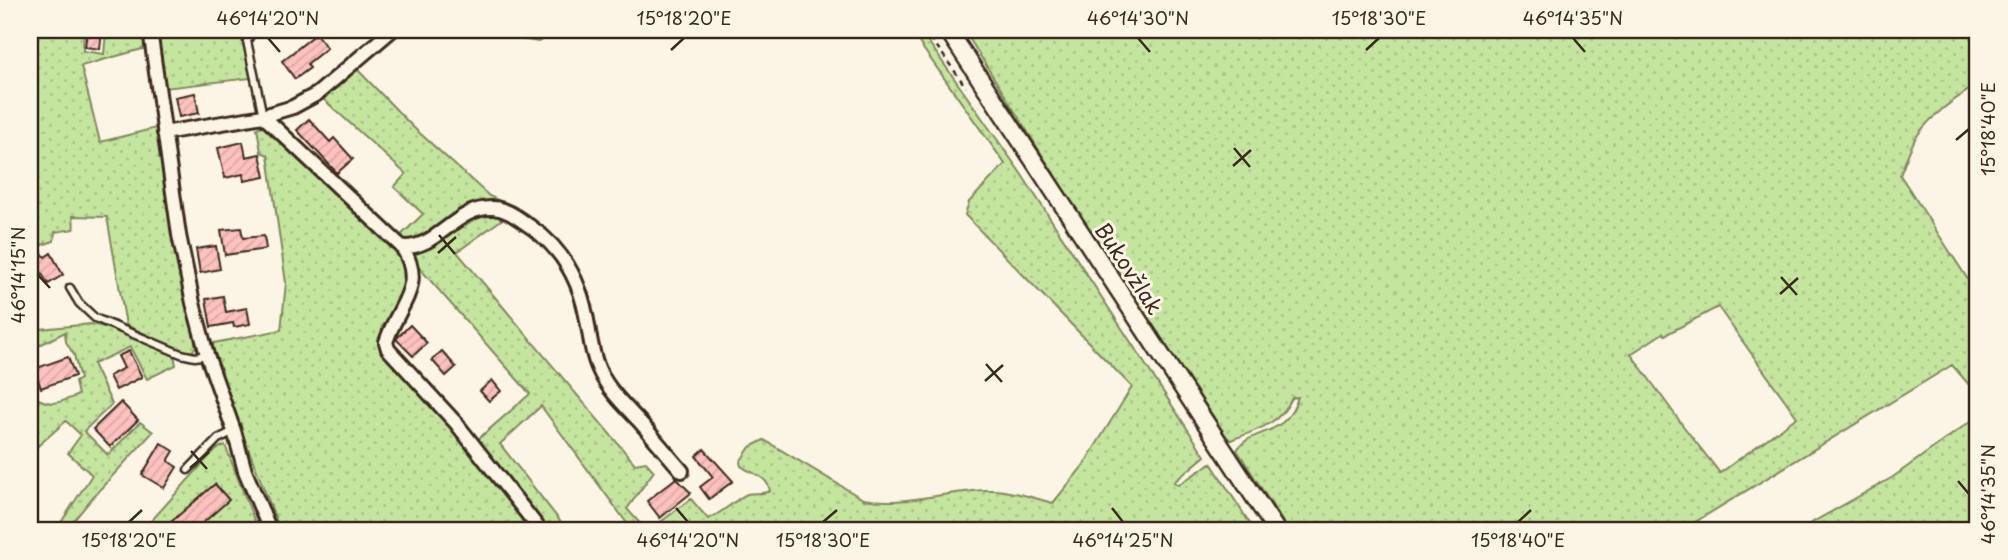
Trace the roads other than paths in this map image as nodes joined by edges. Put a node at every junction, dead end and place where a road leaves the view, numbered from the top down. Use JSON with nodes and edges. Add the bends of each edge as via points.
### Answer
{"nodes":[{"id":1,"x":150,"y":30,"type":"edge"},
{"id":2,"x":253,"y":30,"type":"edge"},
{"id":3,"x":392,"y":30,"type":"edge"},
{"id":4,"x":948,"y":30,"type":"edge"},
{"id":5,"x":263,"y":116,"type":"junction"},
{"id":6,"x":164,"y":133,"type":"junction"},
{"id":7,"x":402,"y":247,"type":"junction"},
{"id":8,"x":70,"y":288,"type":"dead end"},
{"id":9,"x":207,"y":355,"type":"junction"},
{"id":10,"x":234,"y":431,"type":"junction"},
{"id":11,"x":188,"y":470,"type":"dead end"},
{"id":12,"x":681,"y":471,"type":"dead end"},
{"id":13,"x":270,"y":530,"type":"edge"},
{"id":14,"x":540,"y":530,"type":"edge"},
{"id":15,"x":1276,"y":530,"type":"edge"}],
"edges":[{"from":1,"to":6,"type":"street"},
{"from":2,"to":5,"type":"lane","via":[[247,41]]},
{"from":3,"to":5,"type":"street","via":[[317,94]]},
{"from":4,"to":15,"type":"main road","name":"Bukovžlak"},
{"from":5,"to":6,"type":"street"},
{"from":5,"to":7,"type":"street"},
{"from":6,"to":9,"type":"street","via":[[192,303]]},
{"from":7,"to":12,"type":"street","via":[[422,245],[467,213],[488,208],[503,210],[534,230],[576,278],[600,373]]},
{"from":7,"to":14,"type":"street","via":[[413,280],[386,342],[388,349],[443,407]]},
{"from":8,"to":9,"type":"lane","via":[[95,318],[181,354]]},
{"from":9,"to":10,"type":"street"},
{"from":10,"to":11,"type":"lane","via":[[218,439]]},
{"from":10,"to":13,"type":"street"}]}
